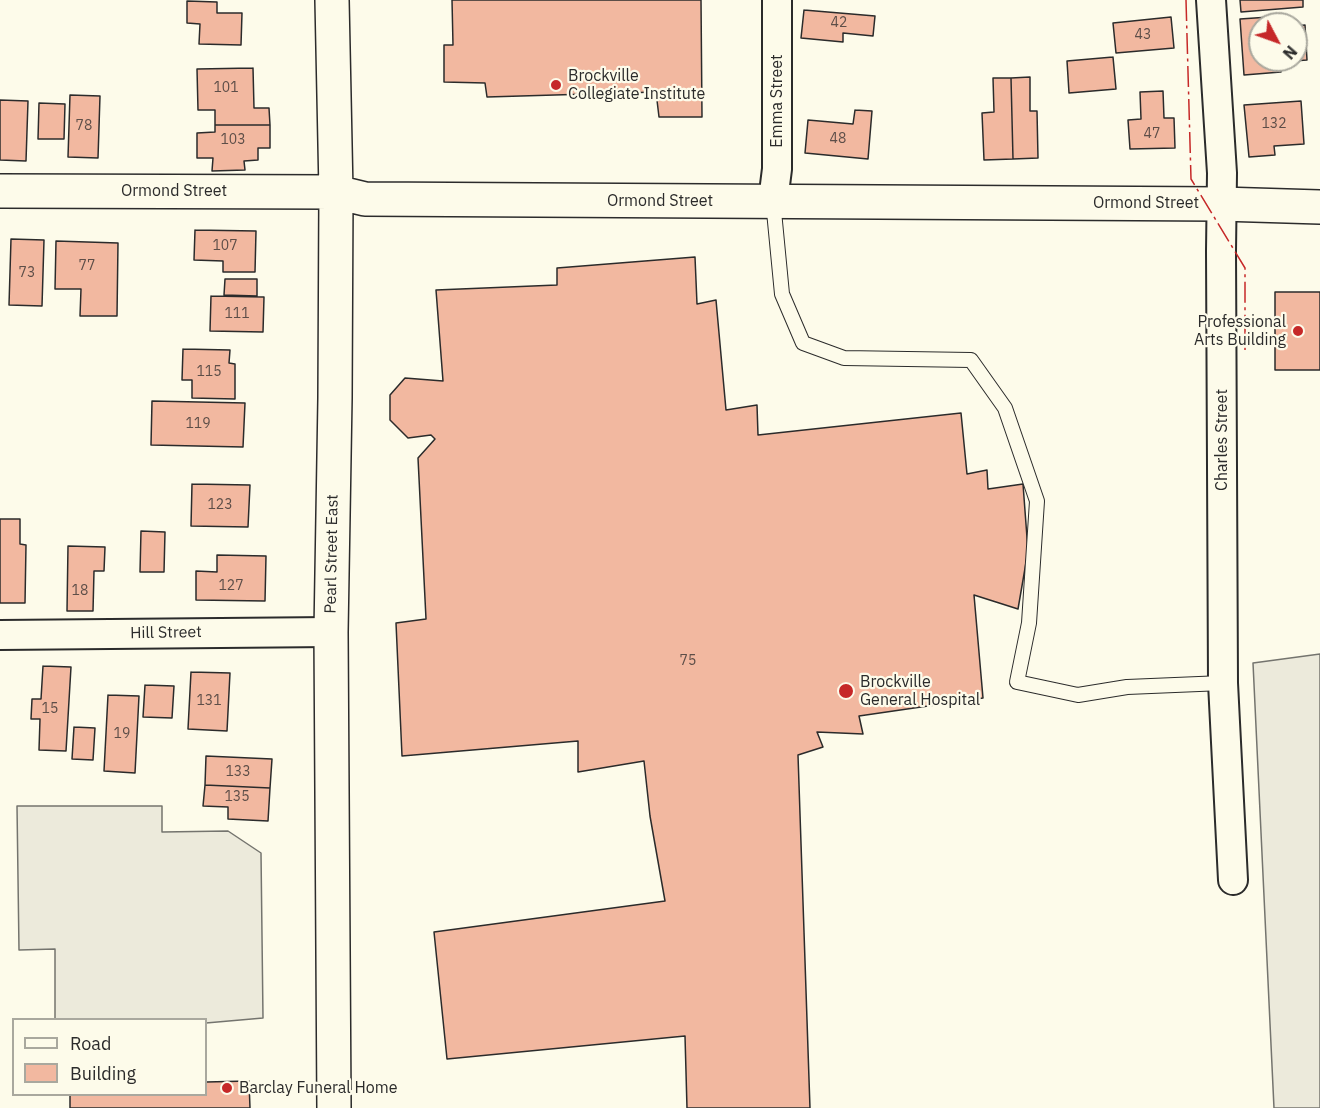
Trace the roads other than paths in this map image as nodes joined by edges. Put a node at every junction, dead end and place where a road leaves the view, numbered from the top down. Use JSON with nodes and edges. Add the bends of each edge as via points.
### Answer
{"nodes":[{"id":1,"x":332,"y":0,"type":"edge"},
{"id":2,"x":777,"y":0,"type":"edge"},
{"id":3,"x":1211,"y":0,"type":"edge"},
{"id":4,"x":0,"y":191,"type":"edge"},
{"id":5,"x":336,"y":192,"type":"junction"},
{"id":6,"x":774,"y":201,"type":"junction"},
{"id":7,"x":1221,"y":204,"type":"junction"},
{"id":8,"x":1320,"y":207,"type":"edge"},
{"id":9,"x":331,"y":632,"type":"junction"},
{"id":10,"x":0,"y":635,"type":"edge"},
{"id":11,"x":1223,"y":683,"type":"junction"},
{"id":12,"x":1233,"y":880,"type":"dead end"},
{"id":13,"x":334,"y":1108,"type":"edge"}],
"edges":[{"from":1,"to":5,"type":"street","name":"Pearl Street East"},
{"from":2,"to":6,"type":"street","name":"Emma Street"},
{"from":3,"to":7,"type":"street","name":"Charles Street"},
{"from":4,"to":5,"type":"street","name":"Ormond Street"},
{"from":5,"to":6,"type":"street","name":"Ormond Street","via":[[365,199]]},
{"from":5,"to":9,"type":"street","name":"Pearl Street East"},
{"from":6,"to":7,"type":"street","name":"Ormond Street"},
{"from":6,"to":11,"type":"lane","via":[[782,294],[803,343],[844,358],[971,360],[1005,408],[1037,501],[1029,623],[1017,682],[1077,695],[1127,687]]},
{"from":7,"to":8,"type":"street","name":"Ormond Street"},
{"from":7,"to":11,"type":"street","name":"Charles Street"},
{"from":9,"to":10,"type":"street","name":"Hill Street"},
{"from":9,"to":13,"type":"street","name":"Pearl Street East"},
{"from":11,"to":12,"type":"street","name":"Charles Street"}]}
